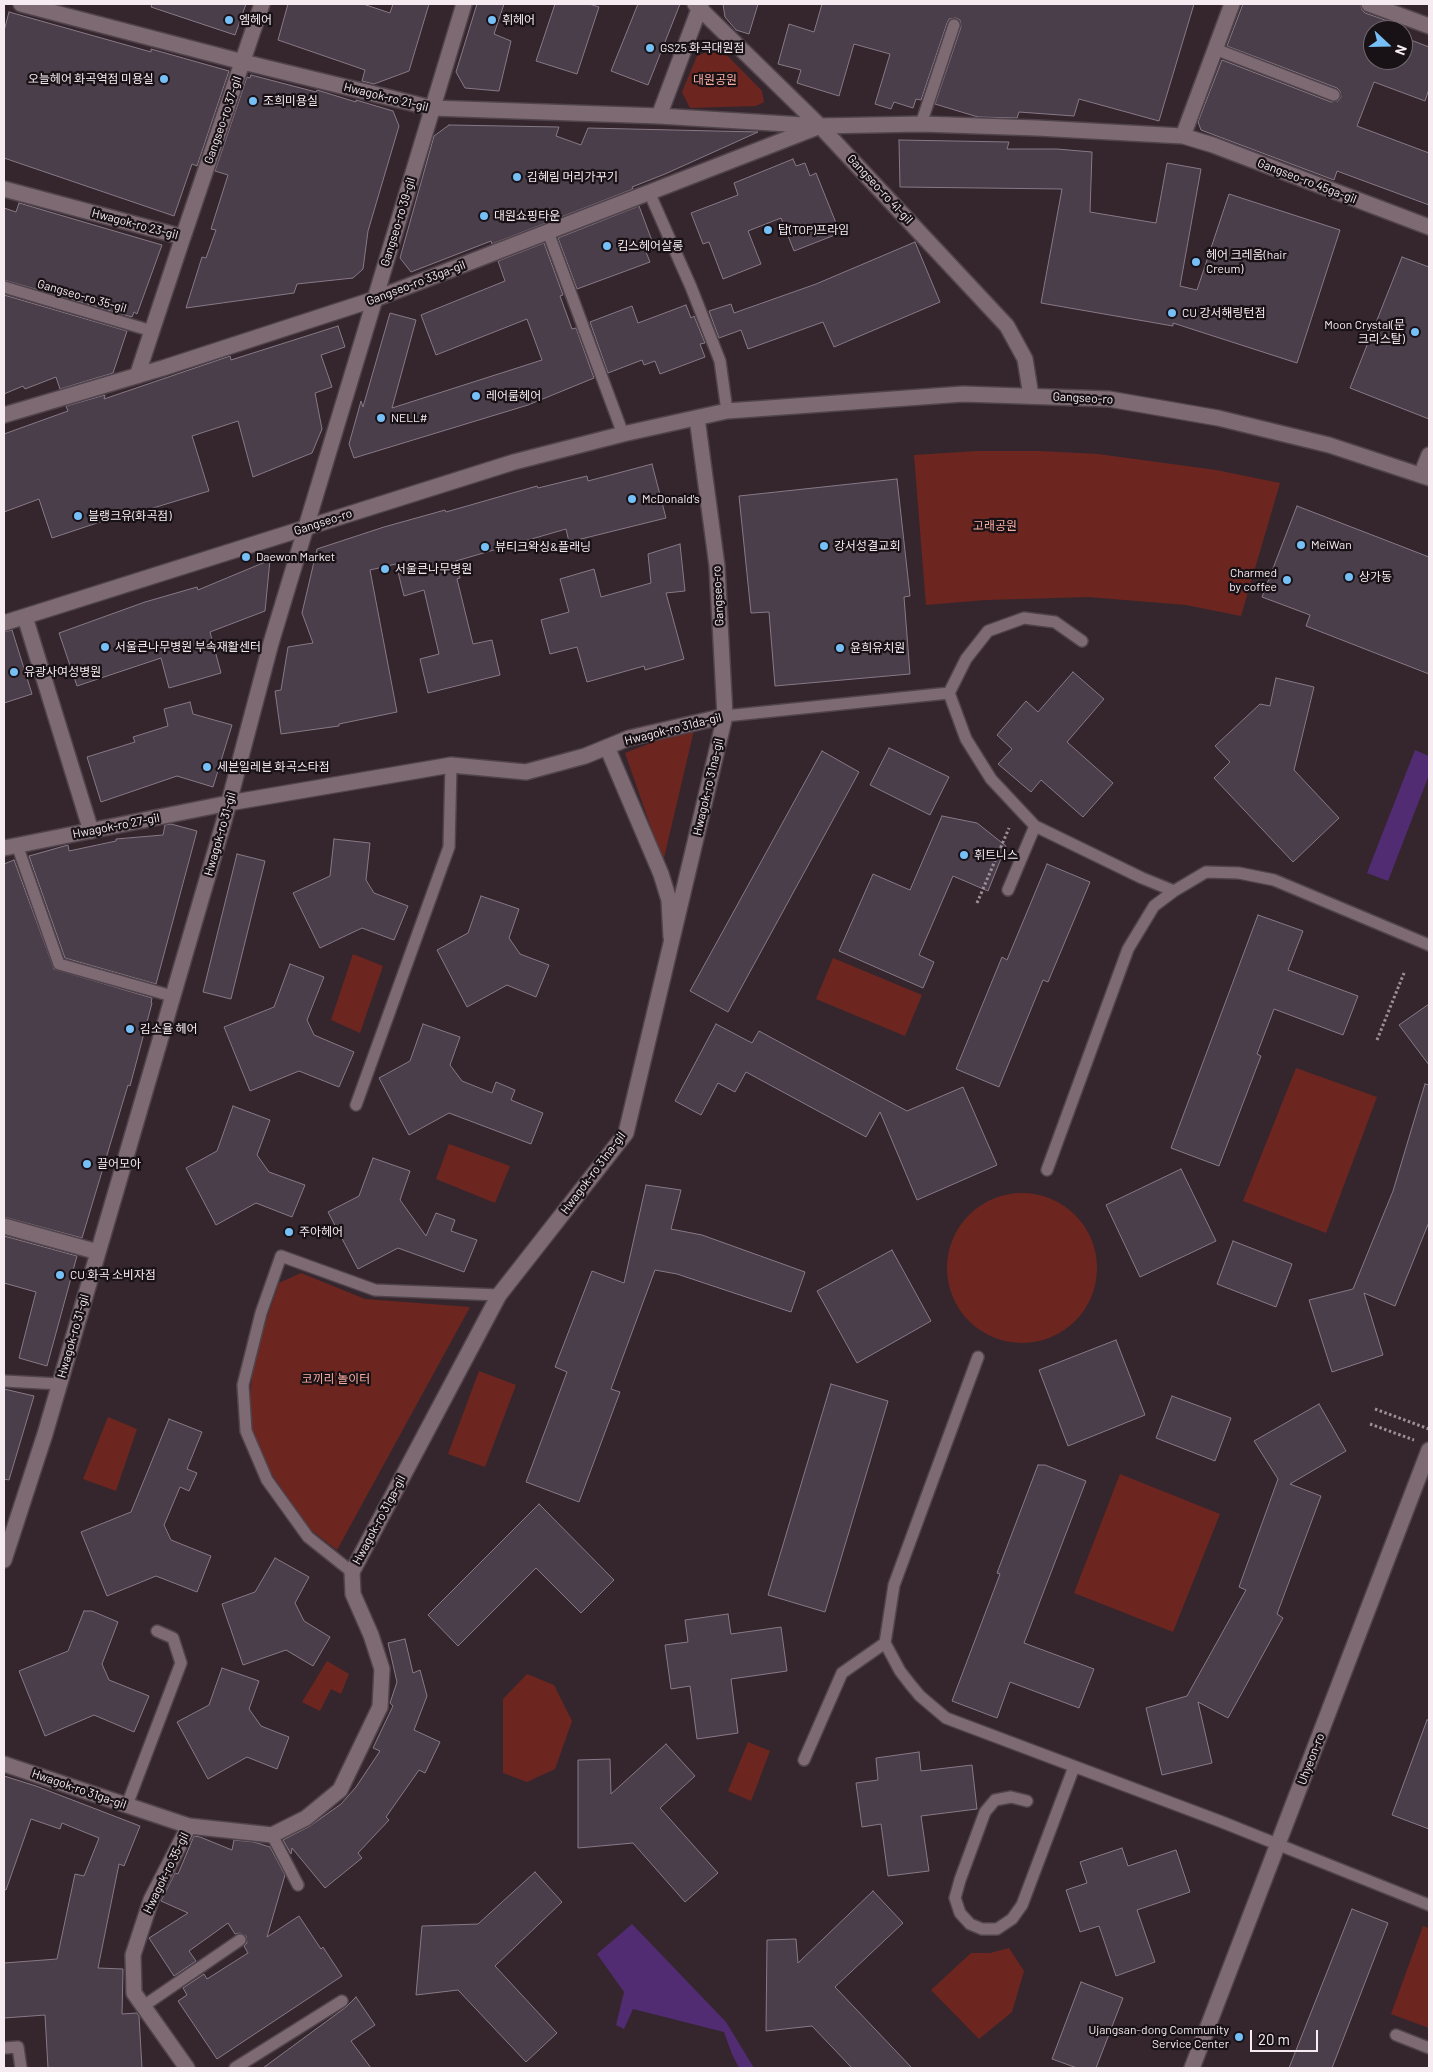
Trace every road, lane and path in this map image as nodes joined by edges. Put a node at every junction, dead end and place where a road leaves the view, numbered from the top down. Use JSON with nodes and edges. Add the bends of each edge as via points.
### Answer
{"nodes":[{"id":1,"x":21,"y":4,"type":"edge"},
{"id":2,"x":262,"y":4,"type":"edge"},
{"id":3,"x":464,"y":4,"type":"edge"},
{"id":4,"x":1232,"y":4,"type":"edge"},
{"id":5,"x":1369,"y":4,"type":"edge"},
{"id":6,"x":699,"y":5,"type":"edge"},
{"id":7,"x":1428,"y":24,"type":"edge"},
{"id":8,"x":954,"y":25,"type":"dead end"},
{"id":9,"x":1215,"y":49,"type":"junction"},
{"id":10,"x":243,"y":62,"type":"junction"},
{"id":11,"x":1334,"y":95,"type":"dead end"},
{"id":12,"x":432,"y":108,"type":"junction"},
{"id":13,"x":659,"y":116,"type":"junction"},
{"id":14,"x":921,"y":124,"type":"junction"},
{"id":15,"x":820,"y":126,"type":"junction"},
{"id":16,"x":1183,"y":136,"type":"junction"},
{"id":17,"x":4,"y":189,"type":"edge"},
{"id":18,"x":648,"y":192,"type":"junction"},
{"id":19,"x":1429,"y":227,"type":"edge"},
{"id":20,"x":548,"y":232,"type":"junction"},
{"id":21,"x":183,"y":237,"type":"junction"},
{"id":22,"x":4,"y":287,"type":"edge"},
{"id":23,"x":375,"y":299,"type":"junction"},
{"id":24,"x":152,"y":331,"type":"junction"},
{"id":25,"x":137,"y":376,"type":"junction"},
{"id":26,"x":1030,"y":396,"type":"junction"},
{"id":27,"x":727,"y":411,"type":"junction"},
{"id":28,"x":4,"y":416,"type":"edge"},
{"id":29,"x":697,"y":418,"type":"junction"},
{"id":30,"x":622,"y":434,"type":"junction"},
{"id":31,"x":1429,"y":455,"type":"edge"},
{"id":32,"x":1425,"y":477,"type":"edge"},
{"id":33,"x":307,"y":527,"type":"junction"},
{"id":34,"x":24,"y":617,"type":"junction"},
{"id":35,"x":4,"y":623,"type":"edge"},
{"id":36,"x":1082,"y":641,"type":"dead end"},
{"id":37,"x":949,"y":693,"type":"junction"},
{"id":38,"x":725,"y":716,"type":"junction"},
{"id":39,"x":607,"y":747,"type":"junction"},
{"id":40,"x":452,"y":764,"type":"junction"},
{"id":41,"x":229,"y":803,"type":"junction"},
{"id":42,"x":1035,"y":826,"type":"junction"},
{"id":43,"x":1009,"y":828,"type":"dead end"},
{"id":44,"x":91,"y":831,"type":"junction"},
{"id":45,"x":10,"y":847,"type":"edge"},
{"id":46,"x":1008,"y":890,"type":"dead end"},
{"id":47,"x":1174,"y":891,"type":"junction"},
{"id":48,"x":977,"y":903,"type":"dead end"},
{"id":49,"x":1429,"y":944,"type":"edge"},
{"id":50,"x":671,"y":946,"type":"junction"},
{"id":51,"x":1404,"y":973,"type":"dead end"},
{"id":52,"x":172,"y":996,"type":"junction"},
{"id":53,"x":1377,"y":1040,"type":"dead end"},
{"id":54,"x":356,"y":1106,"type":"dead end"},
{"id":55,"x":1047,"y":1170,"type":"dead end"},
{"id":56,"x":4,"y":1226,"type":"edge"},
{"id":57,"x":98,"y":1252,"type":"junction"},
{"id":58,"x":499,"y":1295,"type":"junction"},
{"id":59,"x":978,"y":1357,"type":"dead end"},
{"id":60,"x":4,"y":1381,"type":"edge"},
{"id":61,"x":60,"y":1384,"type":"junction"},
{"id":62,"x":1376,"y":1409,"type":"dead end"},
{"id":63,"x":1370,"y":1424,"type":"dead end"},
{"id":64,"x":1429,"y":1429,"type":"edge"},
{"id":65,"x":1425,"y":1446,"type":"edge"},
{"id":66,"x":4,"y":1560,"type":"edge"},
{"id":67,"x":352,"y":1572,"type":"junction"},
{"id":68,"x":157,"y":1632,"type":"dead end"},
{"id":69,"x":885,"y":1643,"type":"junction"},
{"id":70,"x":804,"y":1760,"type":"dead end"},
{"id":71,"x":4,"y":1764,"type":"edge"},
{"id":72,"x":1074,"y":1767,"type":"junction"},
{"id":73,"x":1027,"y":1801,"type":"dead end"},
{"id":74,"x":127,"y":1805,"type":"junction"},
{"id":75,"x":189,"y":1826,"type":"junction"},
{"id":76,"x":272,"y":1835,"type":"junction"},
{"id":77,"x":1278,"y":1845,"type":"junction"},
{"id":78,"x":298,"y":1885,"type":"dead end"},
{"id":79,"x":1429,"y":1905,"type":"edge"},
{"id":80,"x":240,"y":1940,"type":"dead end"},
{"id":81,"x":342,"y":2002,"type":"dead end"},
{"id":82,"x":142,"y":2007,"type":"junction"},
{"id":83,"x":1396,"y":2035,"type":"dead end"},
{"id":84,"x":4,"y":2048,"type":"edge"},
{"id":85,"x":1429,"y":2048,"type":"edge"},
{"id":86,"x":21,"y":2068,"type":"edge"},
{"id":87,"x":187,"y":2068,"type":"edge"},
{"id":88,"x":235,"y":2068,"type":"edge"},
{"id":89,"x":1192,"y":2068,"type":"edge"}],
"edges":[{"from":1,"to":10,"type":"street","name":"Hwagok-ro 21-gil"},
{"from":2,"to":10,"type":"street","name":"Gangseo-ro 37-gil"},
{"from":3,"to":12,"type":"street","name":"Gangseo-ro 39-gil"},
{"from":4,"to":9,"type":"street"},
{"from":5,"to":7,"type":"street"},
{"from":6,"to":13,"type":"street"},
{"from":6,"to":15,"type":"street","name":"Gangseo-ro 41-gil"},
{"from":8,"to":14,"type":"lane"},
{"from":9,"to":11,"type":"lane"},
{"from":9,"to":16,"type":"street"},
{"from":10,"to":12,"type":"street","name":"Hwagok-ro 21-gil"},
{"from":10,"to":21,"type":"street","name":"Gangseo-ro 37-gil"},
{"from":12,"to":13,"type":"street","name":"Hwagok-ro 21-gil"},
{"from":12,"to":23,"type":"street","name":"Gangseo-ro 39-gil"},
{"from":13,"to":15,"type":"street","name":"Hwagok-ro 21-gil"},
{"from":14,"to":15,"type":"street","name":"Gangseo-ro 45ga-gil"},
{"from":14,"to":16,"type":"street","name":"Gangseo-ro 45ga-gil"},
{"from":15,"to":18,"type":"street","name":"Gangseo-ro 33ga-gil"},
{"from":15,"to":26,"type":"street","name":"Gangseo-ro 41-gil","via":[[1007,326],[1025,359]]},
{"from":16,"to":19,"type":"street","name":"Gangseo-ro 45ga-gil","via":[[1213,144]]},
{"from":17,"to":21,"type":"street","name":"Hwagok-ro 23-gil"},
{"from":18,"to":20,"type":"street","name":"Gangseo-ro 33ga-gil"},
{"from":18,"to":27,"type":"lane","via":[[720,361]]},
{"from":20,"to":23,"type":"street","name":"Gangseo-ro 33ga-gil"},
{"from":20,"to":30,"type":"lane"},
{"from":21,"to":24,"type":"street","name":"Hwagok-ro 23-gil"},
{"from":22,"to":24,"type":"lane","name":"Gangseo-ro 35-gil"},
{"from":23,"to":25,"type":"street","name":"Gangseo-ro 33ga-gil"},
{"from":23,"to":33,"type":"street","name":"Gangseo-ro 39-gil"},
{"from":24,"to":25,"type":"street","name":"Hwagok-ro 23-gil"},
{"from":25,"to":28,"type":"street","name":"Gangseo-ro 33ga-gil"},
{"from":26,"to":27,"type":"street","name":"Gangseo-ro","via":[[963,394]]},
{"from":26,"to":32,"type":"street","name":"Gangseo-ro","via":[[1109,399],[1218,418],[1329,444]]},
{"from":27,"to":29,"type":"street","name":"Gangseo-ro"},
{"from":29,"to":30,"type":"street","name":"Gangseo-ro"},
{"from":29,"to":38,"type":"street","name":"Gangseo-ro","via":[[717,566]]},
{"from":30,"to":33,"type":"street","name":"Gangseo-ro","via":[[514,462]]},
{"from":31,"to":32,"type":"street"},
{"from":33,"to":34,"type":"street","name":"Gangseo-ro"},
{"from":33,"to":41,"type":"street","name":"Hwagok-ro 31-gil","via":[[271,643]]},
{"from":34,"to":35,"type":"street","name":"Gangseo-ro"},
{"from":34,"to":44,"type":"street"},
{"from":36,"to":37,"type":"lane","via":[[1055,622],[1024,618],[988,631],[966,659]]},
{"from":37,"to":38,"type":"lane","name":"Hwagok-ro 31da-gil"},
{"from":37,"to":42,"type":"lane","via":[[966,739],[991,779]]},
{"from":38,"to":39,"type":"street","name":"Hwagok-ro 31da-gil","via":[[629,738]]},
{"from":38,"to":50,"type":"street","name":"Hwagok-ro 31na-gil"},
{"from":39,"to":40,"type":"street","name":"Hwagok-ro 31da-gil","via":[[526,772]]},
{"from":39,"to":50,"type":"street","name":"Hwagok-ro 31na-gil","via":[[669,900]]},
{"from":40,"to":41,"type":"street","name":"Hwagok-ro 31da-gil"},
{"from":40,"to":54,"type":"lane","via":[[449,847]]},
{"from":41,"to":44,"type":"street","name":"Hwagok-ro 27-gil"},
{"from":41,"to":52,"type":"street","name":"Hwagok-ro 31-gil"},
{"from":42,"to":46,"type":"lane"},
{"from":42,"to":47,"type":"lane"},
{"from":43,"to":48,"type":"path"},
{"from":44,"to":45,"type":"street","name":"Hwagok-ro 27-gil"},
{"from":45,"to":52,"type":"lane","via":[[59,964]]},
{"from":47,"to":49,"type":"lane","via":[[1206,872],[1252,875],[1274,880]]},
{"from":47,"to":55,"type":"lane","via":[[1154,906],[1128,949]]},
{"from":50,"to":58,"type":"street","name":"Hwagok-ro 31na-gil","via":[[626,1133]]},
{"from":51,"to":53,"type":"path"},
{"from":52,"to":57,"type":"street","name":"Hwagok-ro 31-gil"},
{"from":56,"to":57,"type":"street"},
{"from":57,"to":61,"type":"street","name":"Hwagok-ro 31-gil"},
{"from":58,"to":67,"type":"street","name":"Hwagok-ro 31ga-gil"},
{"from":58,"to":67,"type":"lane","via":[[375,1290],[281,1256],[261,1313],[243,1385],[246,1431],[267,1480],[308,1537]]},
{"from":59,"to":69,"type":"lane","via":[[894,1585]]},
{"from":60,"to":61,"type":"lane"},
{"from":61,"to":66,"type":"street","name":"Hwagok-ro 31-gil"},
{"from":62,"to":64,"type":"path"},
{"from":63,"to":65,"type":"path"},
{"from":65,"to":77,"type":"street","name":"Uhyeon-ro"},
{"from":67,"to":76,"type":"street","name":"Hwagok-ro 31ga-gil","via":[[353,1594],[382,1668],[380,1707],[340,1790],[306,1818]]},
{"from":68,"to":74,"type":"lane","via":[[173,1638],[181,1663]]},
{"from":69,"to":70,"type":"lane","via":[[842,1673]]},
{"from":69,"to":72,"type":"lane","via":[[910,1684],[946,1718]]},
{"from":71,"to":74,"type":"street","name":"Hwagok-ro 31ga-gil"},
{"from":72,"to":73,"type":"lane","via":[[1022,1905],[1012,1920],[998,1928],[982,1929],[970,1924],[960,1913],[955,1898],[960,1880],[985,1812],[996,1800],[1011,1797]]},
{"from":72,"to":77,"type":"lane"},
{"from":74,"to":75,"type":"street","name":"Hwagok-ro 31ga-gil"},
{"from":75,"to":76,"type":"street","name":"Hwagok-ro 31ga-gil"},
{"from":75,"to":82,"type":"street","name":"Hwagok-ro 35-gil","via":[[151,1900],[133,1955],[134,1993]]},
{"from":76,"to":78,"type":"lane"},
{"from":77,"to":79,"type":"lane"},
{"from":77,"to":89,"type":"street","name":"Uhyeon-ro"},
{"from":80,"to":82,"type":"lane"},
{"from":81,"to":88,"type":"lane"},
{"from":82,"to":87,"type":"street","name":"Hwagok-ro 35-gil"},
{"from":83,"to":85,"type":"lane"},
{"from":84,"to":86,"type":"lane","via":[[18,2047]]}]}
